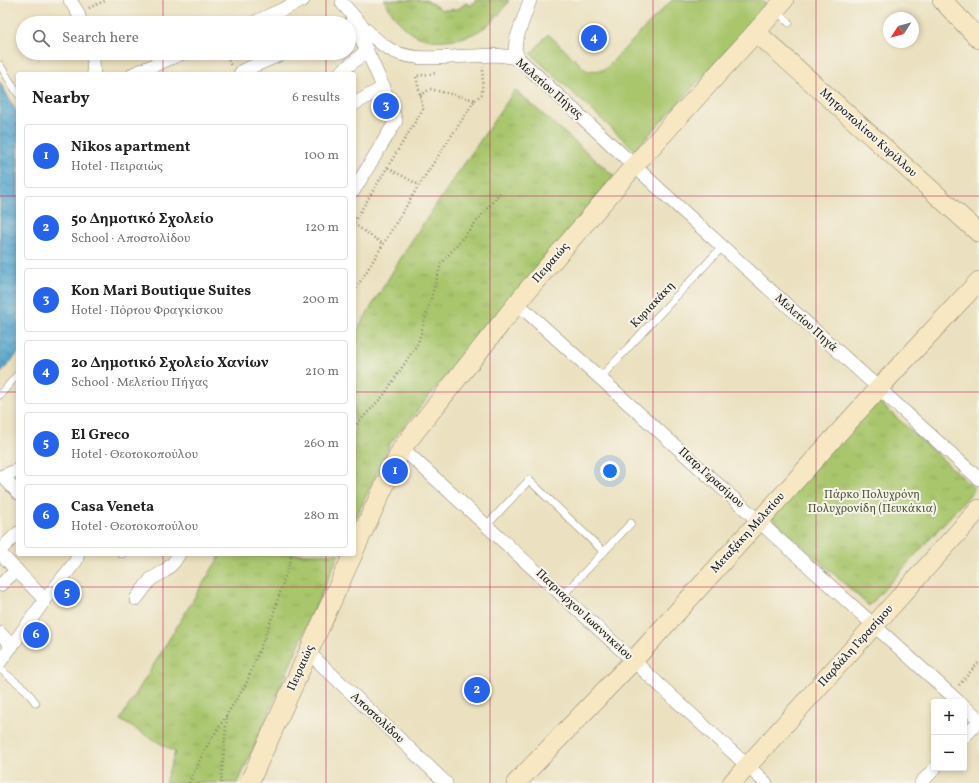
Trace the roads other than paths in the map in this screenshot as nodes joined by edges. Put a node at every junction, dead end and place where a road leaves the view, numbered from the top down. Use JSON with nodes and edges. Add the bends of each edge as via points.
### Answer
{"nodes":[{"id":1,"x":70,"y":0,"type":"edge"},
{"id":2,"x":303,"y":0,"type":"edge"},
{"id":3,"x":530,"y":0,"type":"edge"},
{"id":4,"x":942,"y":0,"type":"edge"},
{"id":5,"x":341,"y":2,"type":"edge"},
{"id":6,"x":780,"y":5,"type":"edge"},
{"id":7,"x":79,"y":16,"type":"edge"},
{"id":8,"x":268,"y":16,"type":"edge"},
{"id":9,"x":349,"y":16,"type":"edge"},
{"id":10,"x":354,"y":16,"type":"edge"},
{"id":11,"x":356,"y":18,"type":"edge"},
{"id":12,"x":789,"y":23,"type":"dead end"},
{"id":13,"x":356,"y":30,"type":"edge"},
{"id":14,"x":756,"y":32,"type":"junction"},
{"id":15,"x":979,"y":38,"type":"edge"},
{"id":16,"x":367,"y":50,"type":"junction"},
{"id":17,"x":519,"y":59,"type":"junction"},
{"id":18,"x":93,"y":60,"type":"edge"},
{"id":19,"x":166,"y":60,"type":"edge"},
{"id":20,"x":268,"y":60,"type":"edge"},
{"id":21,"x":356,"y":60,"type":"edge"},
{"id":22,"x":356,"y":60,"type":"edge"},
{"id":23,"x":0,"y":65,"type":"edge"},
{"id":24,"x":94,"y":72,"type":"edge"},
{"id":25,"x":137,"y":72,"type":"edge"},
{"id":26,"x":241,"y":72,"type":"edge"},
{"id":27,"x":342,"y":72,"type":"edge"},
{"id":28,"x":384,"y":87,"type":"junction"},
{"id":29,"x":16,"y":91,"type":"edge"},
{"id":30,"x":356,"y":103,"type":"edge"},
{"id":31,"x":634,"y":166,"type":"junction"},
{"id":32,"x":356,"y":187,"type":"edge"},
{"id":33,"x":979,"y":234,"type":"edge"},
{"id":34,"x":722,"y":247,"type":"junction"},
{"id":35,"x":979,"y":281,"type":"edge"},
{"id":36,"x":517,"y":303,"type":"junction"},
{"id":37,"x":16,"y":376,"type":"edge"},
{"id":38,"x":600,"y":378,"type":"junction"},
{"id":39,"x":878,"y":389,"type":"junction"},
{"id":40,"x":0,"y":395,"type":"edge"},
{"id":41,"x":402,"y":448,"type":"junction"},
{"id":42,"x":16,"y":471,"type":"edge"},
{"id":43,"x":1,"y":477,"type":"edge"},
{"id":44,"x":979,"y":479,"type":"edge"},
{"id":45,"x":16,"y":492,"type":"edge"},
{"id":46,"x":979,"y":509,"type":"edge"},
{"id":47,"x":759,"y":521,"type":"junction"},
{"id":48,"x":631,"y":523,"type":"dead end"},
{"id":49,"x":486,"y":526,"type":"junction"},
{"id":50,"x":16,"y":535,"type":"edge"},
{"id":51,"x":356,"y":547,"type":"edge"},
{"id":52,"x":0,"y":551,"type":"edge"},
{"id":53,"x":604,"y":552,"type":"junction"},
{"id":54,"x":77,"y":556,"type":"edge"},
{"id":55,"x":178,"y":556,"type":"edge"},
{"id":56,"x":352,"y":556,"type":"edge"},
{"id":57,"x":16,"y":570,"type":"junction"},
{"id":58,"x":0,"y":585,"type":"edge"},
{"id":59,"x":562,"y":596,"type":"junction"},
{"id":60,"x":136,"y":599,"type":"dead end"},
{"id":61,"x":45,"y":600,"type":"junction"},
{"id":62,"x":874,"y":625,"type":"junction"},
{"id":63,"x":0,"y":633,"type":"edge"},
{"id":64,"x":12,"y":646,"type":"junction"},
{"id":65,"x":308,"y":652,"type":"junction"},
{"id":66,"x":633,"y":661,"type":"junction"},
{"id":67,"x":0,"y":662,"type":"edge"},
{"id":68,"x":0,"y":669,"type":"edge"},
{"id":69,"x":955,"y":698,"type":"edge"},
{"id":70,"x":36,"y":703,"type":"dead end"},
{"id":71,"x":967,"y":709,"type":"edge"},
{"id":72,"x":979,"y":720,"type":"edge"},
{"id":73,"x":966,"y":735,"type":"edge"},
{"id":74,"x":747,"y":766,"type":"junction"},
{"id":75,"x":932,"y":771,"type":"edge"},
{"id":76,"x":249,"y":783,"type":"edge"},
{"id":77,"x":446,"y":783,"type":"edge"},
{"id":78,"x":516,"y":783,"type":"edge"},
{"id":79,"x":732,"y":783,"type":"edge"},
{"id":80,"x":766,"y":783,"type":"edge"},
{"id":81,"x":920,"y":783,"type":"edge"}],
"edges":[{"from":1,"to":7,"type":"street"},
{"from":2,"to":8,"type":"street"},
{"from":3,"to":17,"type":"street","via":[[516,40],[515,50]]},
{"from":4,"to":15,"type":"street"},
{"from":5,"to":9,"type":"street"},
{"from":5,"to":10,"type":"street","name":"Μελετίου Πήγας"},
{"from":6,"to":12,"type":"lane"},
{"from":6,"to":14,"type":"street","name":"Πειραιώς"},
{"from":11,"to":17,"type":"street","name":"Μελετίου Πήγας","via":[[374,38],[399,53],[420,58],[507,55]]},
{"from":13,"to":16,"type":"street"},
{"from":14,"to":31,"type":"street","name":"Πειραιώς"},
{"from":14,"to":33,"type":"street","name":"Μητροπολίτου Κυρίλλου"},
{"from":16,"to":21,"type":"street"},
{"from":16,"to":28,"type":"street"},
{"from":17,"to":31,"type":"street","name":"Μελετίου Πήγας"},
{"from":18,"to":24,"type":"street"},
{"from":19,"to":25,"type":"street"},
{"from":20,"to":26,"type":"street"},
{"from":22,"to":27,"type":"street"},
{"from":23,"to":29,"type":"lane"},
{"from":28,"to":30,"type":"street"},
{"from":28,"to":32,"type":"street","via":[[396,121]]},
{"from":31,"to":34,"type":"street","name":"Μελετίου Πηγά"},
{"from":31,"to":36,"type":"street","name":"Πειραιώς"},
{"from":34,"to":38,"type":"lane","name":"Κυριακάκη"},
{"from":34,"to":39,"type":"street","name":"Μελετίου Πηγά"},
{"from":35,"to":39,"type":"street","name":"Μεταξάκη Μελετίου"},
{"from":36,"to":38,"type":"street","name":"Πατρ.Γερασίμου"},
{"from":36,"to":41,"type":"street","name":"Πειραιώς"},
{"from":37,"to":40,"type":"lane"},
{"from":38,"to":47,"type":"street","name":"Πατρ.Γερασίμου"},
{"from":39,"to":44,"type":"street","name":"Μελετίου Πηγά"},
{"from":39,"to":47,"type":"street","name":"Μεταξάκη Μελετίου"},
{"from":41,"to":49,"type":"street","name":"Πατριαρχου Ιωαννικείου"},
{"from":41,"to":51,"type":"street","name":"Πειραιώς"},
{"from":42,"to":43,"type":"street"},
{"from":43,"to":45,"type":"street"},
{"from":46,"to":62,"type":"street","name":"Παρδάλη Γερασίμου"},
{"from":47,"to":62,"type":"street","name":"Πατρ.Γερασίμου"},
{"from":47,"to":66,"type":"street","name":"Μεταξάκη Μελετίου"},
{"from":48,"to":53,"type":"lane"},
{"from":49,"to":53,"type":"lane","via":[[529,480]]},
{"from":49,"to":59,"type":"street","name":"Πατριαρχου Ιωαννικείου"},
{"from":50,"to":52,"type":"street"},
{"from":52,"to":57,"type":"street"},
{"from":53,"to":59,"type":"lane"},
{"from":54,"to":61,"type":"street"},
{"from":55,"to":60,"type":"street","via":[[165,571],[151,579]]},
{"from":56,"to":65,"type":"street","name":"Πειραιώς"},
{"from":57,"to":58,"type":"street"},
{"from":57,"to":61,"type":"street"},
{"from":59,"to":66,"type":"street","name":"Πατριαρχου Ιωαννικείου"},
{"from":61,"to":64,"type":"street"},
{"from":62,"to":69,"type":"street","name":"Πατρ.Γερασίμου"},
{"from":62,"to":74,"type":"street","name":"Παρδάλη Γερασίμου"},
{"from":63,"to":64,"type":"street"},
{"from":64,"to":67,"type":"street"},
{"from":65,"to":76,"type":"street","name":"Πειραιώς"},
{"from":65,"to":77,"type":"street","name":"Αποστολίδου"},
{"from":66,"to":74,"type":"street","name":"Πατριαρχου Ιωαννικείου"},
{"from":66,"to":78,"type":"street","name":"Μεταξάκη Μελετίου"},
{"from":68,"to":70,"type":"lane","via":[[26,690]]},
{"from":71,"to":72,"type":"street"},
{"from":72,"to":73,"type":"street"},
{"from":74,"to":79,"type":"street","name":"Παρδάλη Γερασίμου"},
{"from":74,"to":80,"type":"street","name":"Πατριαρχου Ιωαννικείου"},
{"from":75,"to":81,"type":"street"}]}
